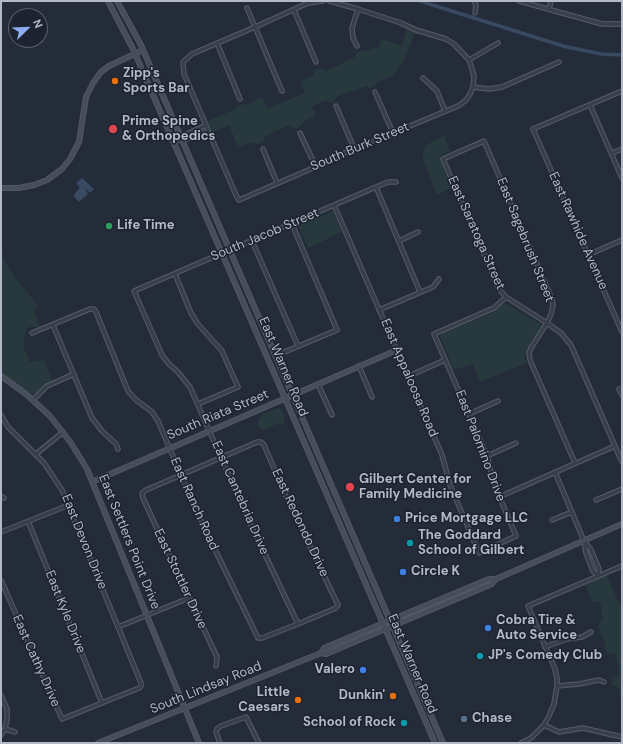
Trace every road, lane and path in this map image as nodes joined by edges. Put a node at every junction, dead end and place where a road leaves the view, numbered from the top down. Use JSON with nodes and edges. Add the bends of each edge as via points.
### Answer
{"nodes":[{"id":1,"x":108,"y":1,"type":"edge"},
{"id":2,"x":117,"y":1,"type":"edge"},
{"id":3,"x":323,"y":1,"type":"edge"},
{"id":4,"x":329,"y":1,"type":"edge"},
{"id":5,"x":474,"y":1,"type":"edge"},
{"id":6,"x":519,"y":1,"type":"edge"},
{"id":7,"x":551,"y":1,"type":"edge"},
{"id":8,"x":247,"y":8,"type":"dead end"},
{"id":9,"x":358,"y":9,"type":"junction"},
{"id":10,"x":549,"y":9,"type":"junction"},
{"id":11,"x":294,"y":10,"type":"junction"},
{"id":12,"x":475,"y":13,"type":"dead end"},
{"id":13,"x":622,"y":24,"type":"edge"},
{"id":14,"x":255,"y":27,"type":"junction"},
{"id":15,"x":217,"y":43,"type":"junction"},
{"id":16,"x":498,"y":43,"type":"dead end"},
{"id":17,"x":357,"y":46,"type":"dead end"},
{"id":18,"x":143,"y":50,"type":"junction"},
{"id":19,"x":135,"y":53,"type":"junction"},
{"id":20,"x":469,"y":60,"type":"junction"},
{"id":21,"x":316,"y":62,"type":"dead end"},
{"id":22,"x":559,"y":62,"type":"dead end"},
{"id":23,"x":423,"y":78,"type":"dead end"},
{"id":24,"x":473,"y":87,"type":"junction"},
{"id":25,"x":282,"y":91,"type":"dead end"},
{"id":26,"x":622,"y":91,"type":"edge"},
{"id":27,"x":375,"y":92,"type":"dead end"},
{"id":28,"x":240,"y":99,"type":"dead end"},
{"id":29,"x":590,"y":105,"type":"junction"},
{"id":30,"x":336,"y":106,"type":"dead end"},
{"id":31,"x":445,"y":110,"type":"junction"},
{"id":32,"x":206,"y":126,"type":"junction"},
{"id":33,"x":208,"y":131,"type":"junction"},
{"id":34,"x":300,"y":133,"type":"dead end"},
{"id":35,"x":393,"y":133,"type":"junction"},
{"id":36,"x":182,"y":139,"type":"junction"},
{"id":37,"x":174,"y":142,"type":"junction"},
{"id":38,"x":354,"y":148,"type":"junction"},
{"id":39,"x":263,"y":149,"type":"dead end"},
{"id":40,"x":622,"y":149,"type":"edge"},
{"id":41,"x":612,"y":154,"type":"junction"},
{"id":42,"x":443,"y":159,"type":"joint"},
{"id":43,"x":316,"y":167,"type":"junction"},
{"id":44,"x":622,"y":178,"type":"edge"},
{"id":45,"x":396,"y":182,"type":"dead end"},
{"id":46,"x":277,"y":183,"type":"junction"},
{"id":47,"x":376,"y":187,"type":"junction"},
{"id":48,"x":1,"y":188,"type":"edge"},
{"id":49,"x":334,"y":205,"type":"junction"},
{"id":50,"x":292,"y":224,"type":"junction"},
{"id":51,"x":418,"y":232,"type":"dead end"},
{"id":52,"x":622,"y":240,"type":"edge"},
{"id":53,"x":252,"y":241,"type":"junction"},
{"id":54,"x":399,"y":241,"type":"junction"},
{"id":55,"x":230,"y":251,"type":"junction"},
{"id":56,"x":223,"y":254,"type":"junction"},
{"id":57,"x":588,"y":255,"type":"junction"},
{"id":58,"x":175,"y":274,"type":"junction"},
{"id":59,"x":439,"y":279,"type":"dead end"},
{"id":60,"x":134,"y":291,"type":"joint"},
{"id":61,"x":420,"y":292,"type":"junction"},
{"id":62,"x":506,"y":297,"type":"junction"},
{"id":63,"x":379,"y":310,"type":"junction"},
{"id":64,"x":546,"y":323,"type":"junction"},
{"id":65,"x":53,"y":325,"type":"junction"},
{"id":66,"x":622,"y":330,"type":"edge"},
{"id":67,"x":32,"y":333,"type":"dead end"},
{"id":68,"x":298,"y":346,"type":"junction"},
{"id":69,"x":397,"y":350,"type":"junction"},
{"id":70,"x":275,"y":356,"type":"junction"},
{"id":71,"x":445,"y":360,"type":"junction"},
{"id":72,"x":359,"y":366,"type":"junction"},
{"id":73,"x":74,"y":374,"type":"junction"},
{"id":74,"x":1,"y":376,"type":"edge"},
{"id":75,"x":409,"y":376,"type":"junction"},
{"id":76,"x":318,"y":384,"type":"junction"},
{"id":77,"x":621,"y":388,"type":"edge"},
{"id":78,"x":292,"y":395,"type":"junction"},
{"id":79,"x":622,"y":395,"type":"edge"},
{"id":80,"x":372,"y":397,"type":"dead end"},
{"id":81,"x":285,"y":398,"type":"junction"},
{"id":82,"x":33,"y":400,"type":"junction"},
{"id":83,"x":498,"y":401,"type":"dead end"},
{"id":84,"x":198,"y":404,"type":"junction"},
{"id":85,"x":1,"y":414,"type":"edge"},
{"id":86,"x":469,"y":414,"type":"junction"},
{"id":87,"x":332,"y":415,"type":"dead end"},
{"id":88,"x":210,"y":431,"type":"junction"},
{"id":89,"x":63,"y":432,"type":"junction"},
{"id":90,"x":516,"y":443,"type":"dead end"},
{"id":91,"x":615,"y":446,"type":"junction"},
{"id":92,"x":169,"y":448,"type":"junction"},
{"id":93,"x":118,"y":449,"type":"dead end"},
{"id":94,"x":36,"y":454,"type":"junction"},
{"id":95,"x":487,"y":456,"type":"junction"},
{"id":96,"x":221,"y":457,"type":"junction"},
{"id":97,"x":622,"y":462,"type":"edge"},
{"id":98,"x":575,"y":463,"type":"junction"},
{"id":99,"x":555,"y":472,"type":"junction"},
{"id":100,"x":181,"y":475,"type":"junction"},
{"id":101,"x":92,"y":482,"type":"junction"},
{"id":102,"x":622,"y":489,"type":"edge"},
{"id":103,"x":499,"y":497,"type":"junction"},
{"id":104,"x":596,"y":500,"type":"dead end"},
{"id":105,"x":69,"y":505,"type":"junction"},
{"id":106,"x":572,"y":512,"type":"junction"},
{"id":107,"x":552,"y":520,"type":"dead end"},
{"id":108,"x":28,"y":521,"type":"junction"},
{"id":109,"x":622,"y":524,"type":"edge"},
{"id":110,"x":349,"y":525,"type":"junction"},
{"id":111,"x":341,"y":528,"type":"junction"},
{"id":112,"x":1,"y":532,"type":"edge"},
{"id":113,"x":516,"y":536,"type":"joint"},
{"id":114,"x":584,"y":541,"type":"junction"},
{"id":115,"x":622,"y":566,"type":"edge"},
{"id":116,"x":598,"y":576,"type":"junction"},
{"id":117,"x":496,"y":579,"type":"junction"},
{"id":118,"x":1,"y":580,"type":"edge"},
{"id":119,"x":479,"y":583,"type":"junction"},
{"id":120,"x":462,"y":596,"type":"junction"},
{"id":121,"x":189,"y":598,"type":"junction"},
{"id":122,"x":147,"y":615,"type":"junction"},
{"id":123,"x":391,"y":621,"type":"junction"},
{"id":124,"x":298,"y":624,"type":"junction"},
{"id":125,"x":383,"y":624,"type":"junction"},
{"id":126,"x":393,"y":626,"type":"junction"},
{"id":127,"x":118,"y":627,"type":"junction"},
{"id":128,"x":385,"y":629,"type":"junction"},
{"id":129,"x":591,"y":632,"type":"dead end"},
{"id":130,"x":545,"y":647,"type":"junction"},
{"id":131,"x":321,"y":653,"type":"junction"},
{"id":132,"x":216,"y":666,"type":"dead end"},
{"id":133,"x":604,"y":682,"type":"dead end"},
{"id":134,"x":557,"y":686,"type":"junction"},
{"id":135,"x":1,"y":694,"type":"edge"},
{"id":136,"x":102,"y":703,"type":"junction"},
{"id":137,"x":185,"y":708,"type":"junction"},
{"id":138,"x":434,"y":722,"type":"junction"},
{"id":139,"x":544,"y":725,"type":"junction"},
{"id":140,"x":427,"y":726,"type":"junction"},
{"id":141,"x":5,"y":729,"type":"junction"},
{"id":142,"x":16,"y":732,"type":"dead end"},
{"id":143,"x":1,"y":735,"type":"edge"},
{"id":144,"x":622,"y":737,"type":"edge"},
{"id":145,"x":98,"y":743,"type":"edge"},
{"id":146,"x":199,"y":743,"type":"edge"},
{"id":147,"x":220,"y":743,"type":"edge"},
{"id":148,"x":259,"y":743,"type":"edge"},
{"id":149,"x":435,"y":743,"type":"edge"},
{"id":150,"x":443,"y":743,"type":"edge"},
{"id":151,"x":521,"y":743,"type":"edge"}],
"edges":[{"from":1,"to":19,"type":"main road","name":"East Warner Road"},
{"from":2,"to":18,"type":"main road","name":"East Warner Road"},
{"from":3,"to":11,"type":"street","via":[[308,3]]},
{"from":4,"to":9,"type":"street"},
{"from":5,"to":12,"type":"street"},
{"from":6,"to":10,"type":"street"},
{"from":7,"to":10,"type":"street"},
{"from":8,"to":14,"type":"street"},
{"from":9,"to":17,"type":"street","via":[[352,28]]},
{"from":9,"to":20,"type":"street","via":[[446,39]]},
{"from":10,"to":13,"type":"street","via":[[602,24]]},
{"from":11,"to":14,"type":"street"},
{"from":11,"to":21,"type":"street"},
{"from":14,"to":15,"type":"street"},
{"from":14,"to":25,"type":"street"},
{"from":15,"to":28,"type":"street"},
{"from":15,"to":32,"type":"street","via":[[192,54],[183,62],[184,74]]},
{"from":16,"to":20,"type":"street"},
{"from":18,"to":19,"type":"main road"},
{"from":18,"to":36,"type":"main road","name":"East Warner Road"},
{"from":19,"to":37,"type":"main road","name":"East Warner Road"},
{"from":19,"to":48,"type":"main road","via":[[109,66],[93,83],[86,97],[79,142],[62,169],[47,180],[34,185]]},
{"from":20,"to":24,"type":"street","via":[[474,76]]},
{"from":22,"to":24,"type":"street","via":[[502,87]]},
{"from":23,"to":31,"type":"street","via":[[437,91]]},
{"from":24,"to":31,"type":"street","name":"South Burk Street","via":[[466,100]]},
{"from":26,"to":29,"type":"street"},
{"from":27,"to":35,"type":"street"},
{"from":29,"to":41,"type":"street"},
{"from":29,"to":57,"type":"street","name":"East Rawhide Avenue","via":[[533,130]]},
{"from":30,"to":38,"type":"street"},
{"from":31,"to":35,"type":"street","name":"South Burk Street"},
{"from":32,"to":33,"type":"street"},
{"from":32,"to":36,"type":"street","via":[[185,135]]},
{"from":33,"to":36,"type":"street"},
{"from":33,"to":46,"type":"street","name":"South Burk Street","via":[[239,200]]},
{"from":34,"to":43,"type":"street"},
{"from":35,"to":38,"type":"street","name":"South Burk Street"},
{"from":36,"to":37,"type":"street"},
{"from":36,"to":55,"type":"main road","name":"East Warner Road"},
{"from":37,"to":56,"type":"main road","name":"East Warner Road"},
{"from":38,"to":43,"type":"street","name":"South Burk Street"},
{"from":39,"to":46,"type":"street"},
{"from":40,"to":41,"type":"street"},
{"from":41,"to":44,"type":"street"},
{"from":42,"to":62,"type":"street","name":"East Saratoga Street","via":[[499,289]]},
{"from":42,"to":64,"type":"street","name":"East Sagebrush Street","via":[[484,141],[552,299],[551,314]]},
{"from":43,"to":46,"type":"street","name":"South Burk Street"},
{"from":45,"to":47,"type":"street","name":"South Jacob Street"},
{"from":47,"to":49,"type":"street","name":"South Jacob Street"},
{"from":47,"to":54,"type":"street"},
{"from":49,"to":50,"type":"street","name":"South Jacob Street"},
{"from":49,"to":63,"type":"street","name":"East Appaloosa Road"},
{"from":50,"to":53,"type":"street","name":"South Jacob Street"},
{"from":50,"to":68,"type":"street","via":[[337,330]]},
{"from":51,"to":54,"type":"street"},
{"from":52,"to":57,"type":"street"},
{"from":53,"to":55,"type":"street","name":"South Jacob Street"},
{"from":53,"to":68,"type":"street"},
{"from":54,"to":61,"type":"street"},
{"from":55,"to":56,"type":"street","name":"South Jacob Street"},
{"from":55,"to":70,"type":"main road","name":"East Warner Road"},
{"from":56,"to":58,"type":"street","name":"South Jacob Street"},
{"from":56,"to":81,"type":"main road","name":"East Warner Road"},
{"from":57,"to":66,"type":"street","name":"East Rawhide Avenue"},
{"from":58,"to":60,"type":"street","name":"South Jacob Street"},
{"from":58,"to":84,"type":"street","via":[[191,313],[222,351],[238,387]]},
{"from":59,"to":61,"type":"street","via":[[433,287]]},
{"from":60,"to":84,"type":"street","name":"East Cantebria Drive","via":[[162,355],[190,387]]},
{"from":61,"to":63,"type":"street"},
{"from":62,"to":64,"type":"street","name":"East Saratoga Street"},
{"from":62,"to":71,"type":"street","name":"East Palomino Drive","via":[[494,308],[434,334]]},
{"from":63,"to":69,"type":"street","name":"East Appaloosa Road"},
{"from":64,"to":91,"type":"street","name":"East Sagebrush Street","via":[[571,344]]},
{"from":64,"to":98,"type":"street","via":[[530,348],[530,360]]},
{"from":65,"to":67,"type":"street"},
{"from":65,"to":73,"type":"street"},
{"from":65,"to":92,"type":"street","name":"East Ranch Road","via":[[94,309],[128,390],[152,412]]},
{"from":68,"to":70,"type":"street"},
{"from":69,"to":72,"type":"main road","name":"South Riata Street"},
{"from":69,"to":75,"type":"street","name":"East Appaloosa Road"},
{"from":70,"to":78,"type":"main road","name":"East Warner Road"},
{"from":71,"to":75,"type":"street"},
{"from":71,"to":86,"type":"street","name":"East Palomino Drive"},
{"from":72,"to":76,"type":"main road","name":"South Riata Street"},
{"from":72,"to":80,"type":"street"},
{"from":73,"to":82,"type":"street","via":[[47,386]]},
{"from":73,"to":93,"type":"street","via":[[92,418]]},
{"from":74,"to":82,"type":"main road","name":"East Settlers Point Drive"},
{"from":75,"to":113,"type":"street","name":"East Appaloosa Road","via":[[442,455],[450,485],[479,552]]},
{"from":76,"to":78,"type":"main road","name":"South Riata Street"},
{"from":76,"to":87,"type":"street"},
{"from":77,"to":79,"type":"street"},
{"from":78,"to":81,"type":"main road","name":"South Riata Street"},
{"from":78,"to":110,"type":"main road","name":"East Warner Road"},
{"from":81,"to":88,"type":"main road","name":"South Riata Street"},
{"from":81,"to":111,"type":"main road","name":"East Warner Road"},
{"from":82,"to":89,"type":"main road","name":"East Settlers Point Drive"},
{"from":83,"to":86,"type":"street"},
{"from":84,"to":88,"type":"street","name":"East Cantebria Drive"},
{"from":85,"to":94,"type":"street","name":"East Devon Drive","via":[[8,427]]},
{"from":86,"to":95,"type":"street","name":"East Palomino Drive"},
{"from":88,"to":92,"type":"main road","name":"South Riata Street"},
{"from":88,"to":96,"type":"street","name":"East Cantebria Drive"},
{"from":89,"to":94,"type":"street"},
{"from":89,"to":101,"type":"main road","name":"East Settlers Point Drive"},
{"from":90,"to":95,"type":"street"},
{"from":91,"to":97,"type":"street","name":"East Sagebrush Street"},
{"from":91,"to":98,"type":"street"},
{"from":92,"to":100,"type":"street","name":"East Ranch Road"},
{"from":92,"to":101,"type":"main road","name":"South Riata Street"},
{"from":94,"to":105,"type":"street","name":"East Devon Drive","via":[[53,475]]},
{"from":95,"to":103,"type":"street","name":"East Palomino Drive"},
{"from":96,"to":100,"type":"street"},
{"from":96,"to":124,"type":"street","name":"East Cantebria Drive"},
{"from":96,"to":124,"type":"street","name":"East Redondo Drive","via":[[261,442],[338,605]]},
{"from":98,"to":99,"type":"street"},
{"from":99,"to":103,"type":"street"},
{"from":99,"to":106,"type":"street"},
{"from":100,"to":121,"type":"street","name":"East Stottler Drive","via":[[142,493]]},
{"from":100,"to":124,"type":"street","name":"East Ranch Road","via":[[258,638]]},
{"from":101,"to":122,"type":"main road","name":"East Settlers Point Drive"},
{"from":102,"to":104,"type":"street"},
{"from":103,"to":113,"type":"street","name":"East Palomino Drive"},
{"from":105,"to":108,"type":"street"},
{"from":105,"to":127,"type":"street","name":"East Devon Drive"},
{"from":106,"to":107,"type":"street"},
{"from":106,"to":114,"type":"street"},
{"from":108,"to":112,"type":"street"},
{"from":108,"to":136,"type":"street","name":"East Kyle Drive"},
{"from":109,"to":114,"type":"main road","name":"South Lindsay Road"},
{"from":110,"to":111,"type":"main road"},
{"from":110,"to":123,"type":"main road","name":"East Warner Road"},
{"from":111,"to":125,"type":"main road","name":"East Warner Road"},
{"from":114,"to":116,"type":"street","via":[[593,571]]},
{"from":114,"to":116,"type":"street","via":[[599,569]]},
{"from":114,"to":117,"type":"main road","name":"South Lindsay Road"},
{"from":115,"to":116,"type":"street"},
{"from":116,"to":130,"type":"street","via":[[528,606]]},
{"from":117,"to":119,"type":"main road","name":"South Lindsay Road"},
{"from":117,"to":120,"type":"main road","name":"South Lindsay Road","via":[[492,584]]},
{"from":118,"to":136,"type":"street","name":"East Cathy Drive","via":[[62,719]]},
{"from":119,"to":120,"type":"main road"},
{"from":119,"to":123,"type":"main road","name":"South Lindsay Road"},
{"from":120,"to":126,"type":"main road","name":"South Lindsay Road"},
{"from":121,"to":122,"type":"street"},
{"from":121,"to":132,"type":"street","name":"East Stottler Drive","via":[[216,657]]},
{"from":122,"to":127,"type":"street"},
{"from":122,"to":137,"type":"main road","name":"East Settlers Point Drive"},
{"from":123,"to":125,"type":"main road","name":"South Lindsay Road"},
{"from":123,"to":126,"type":"main road","name":"East Warner Road"},
{"from":125,"to":128,"type":"main road","name":"East Warner Road"},
{"from":125,"to":131,"type":"main road","name":"South Lindsay Road","via":[[324,648]]},
{"from":126,"to":128,"type":"main road","name":"South Lindsay Road"},
{"from":126,"to":138,"type":"main road","name":"East Warner Road"},
{"from":127,"to":136,"type":"street","name":"East Devon Drive","via":[[141,686]]},
{"from":128,"to":131,"type":"main road","name":"South Lindsay Road","via":[[326,654]]},
{"from":128,"to":140,"type":"main road","name":"East Warner Road"},
{"from":129,"to":130,"type":"street"},
{"from":130,"to":134,"type":"street","via":[[555,669]]},
{"from":131,"to":137,"type":"main road","name":"South Lindsay Road"},
{"from":133,"to":134,"type":"street","via":[[599,680]]},
{"from":134,"to":139,"type":"street","via":[[554,704]]},
{"from":135,"to":141,"type":"street","via":[[7,709]]},
{"from":137,"to":145,"type":"main road","name":"South Lindsay Road"},
{"from":137,"to":146,"type":"main road","name":"East Settlers Point Drive"},
{"from":138,"to":140,"type":"main road"},
{"from":138,"to":150,"type":"main road","name":"East Warner Road"},
{"from":139,"to":144,"type":"street","via":[[558,732],[583,728]]},
{"from":139,"to":151,"type":"street","via":[[531,738]]},
{"from":140,"to":149,"type":"main road","name":"East Warner Road"},
{"from":141,"to":142,"type":"street"},
{"from":141,"to":143,"type":"street"},
{"from":147,"to":148,"type":"street","via":[[217,729],[246,717]]}]}
